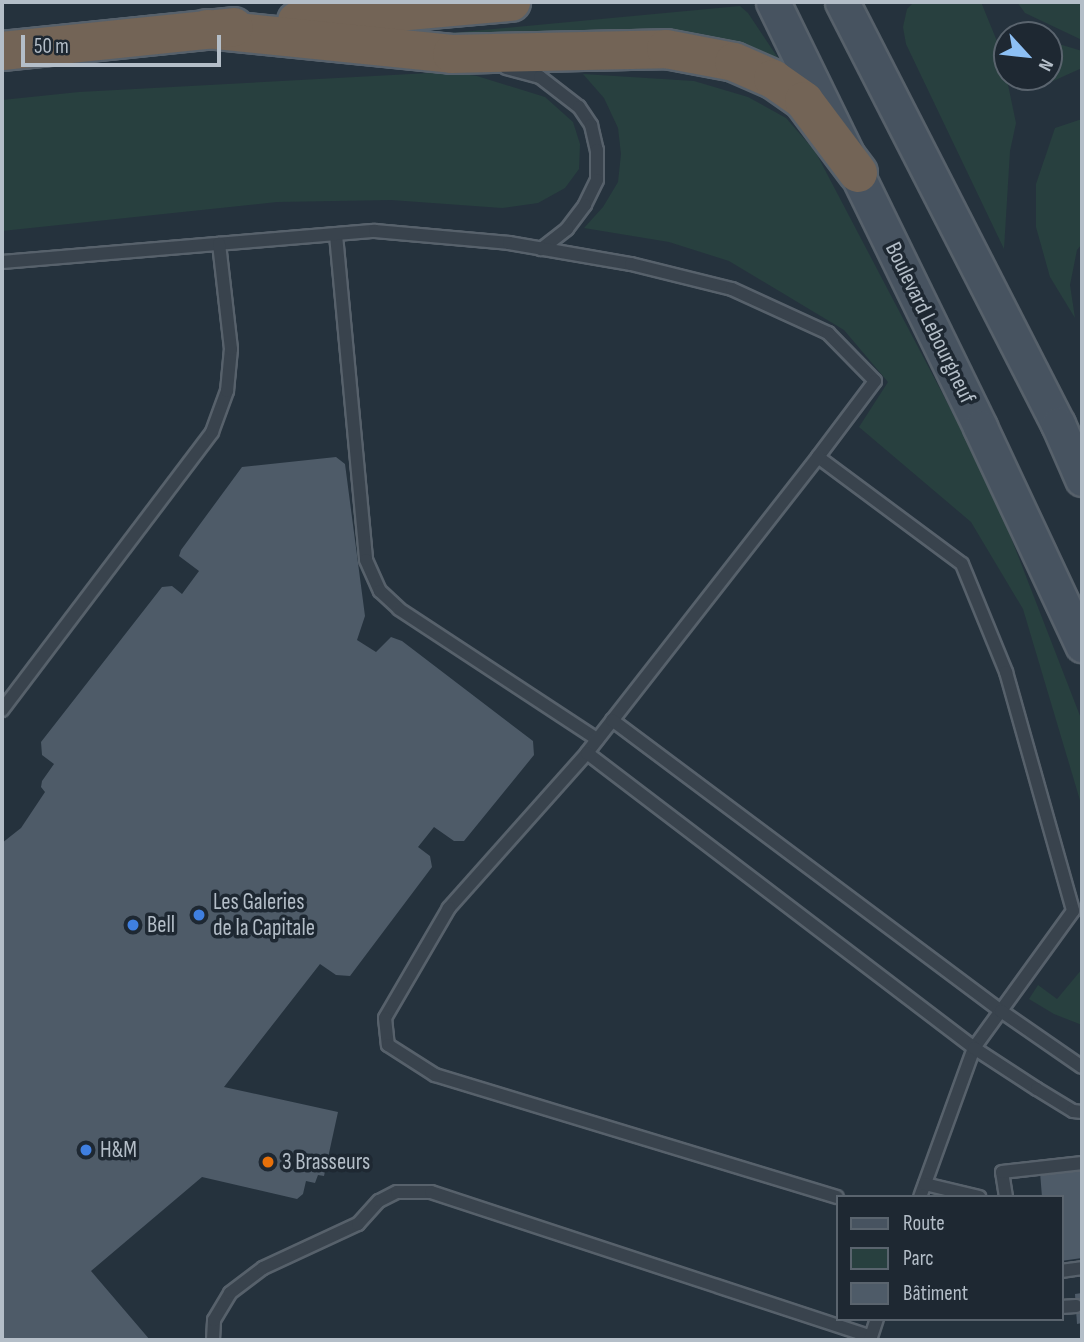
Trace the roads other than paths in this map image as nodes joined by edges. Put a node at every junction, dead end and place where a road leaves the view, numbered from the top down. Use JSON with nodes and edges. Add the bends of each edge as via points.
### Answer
{"nodes":[{"id":1,"x":511,"y":2,"type":"edge"},
{"id":2,"x":774,"y":2,"type":"edge"},
{"id":3,"x":842,"y":2,"type":"edge"},
{"id":4,"x":207,"y":29,"type":"junction"},
{"id":5,"x":2,"y":51,"type":"edge"},
{"id":6,"x":452,"y":54,"type":"junction"},
{"id":7,"x":858,"y":173,"type":"junction"},
{"id":8,"x":336,"y":234,"type":"junction"},
{"id":9,"x":219,"y":244,"type":"junction"},
{"id":10,"x":541,"y":248,"type":"junction"},
{"id":11,"x":2,"y":262,"type":"edge"},
{"id":12,"x":818,"y":457,"type":"junction"},
{"id":13,"x":1082,"y":478,"type":"edge"},
{"id":14,"x":1082,"y":645,"type":"edge"},
{"id":15,"x":2,"y":710,"type":"edge"},
{"id":16,"x":612,"y":720,"type":"junction"},
{"id":17,"x":597,"y":740,"type":"junction"},
{"id":18,"x":587,"y":753,"type":"junction"},
{"id":19,"x":1001,"y":1011,"type":"junction"},
{"id":20,"x":974,"y":1048,"type":"junction"},
{"id":21,"x":1082,"y":1067,"type":"edge"},
{"id":22,"x":1082,"y":1112,"type":"edge"},
{"id":23,"x":1082,"y":1163,"type":"edge"},
{"id":24,"x":922,"y":1190,"type":"edge"},
{"id":25,"x":964,"y":1195,"type":"edge"},
{"id":26,"x":1006,"y":1195,"type":"edge"},
{"id":27,"x":836,"y":1197,"type":"edge"},
{"id":28,"x":1082,"y":1268,"type":"edge"},
{"id":29,"x":1063,"y":1271,"type":"edge"},
{"id":30,"x":1076,"y":1306,"type":"dead end"},
{"id":31,"x":1063,"y":1307,"type":"edge"},
{"id":32,"x":876,"y":1321,"type":"edge"},
{"id":33,"x":870,"y":1339,"type":"edge"},
{"id":34,"x":212,"y":1340,"type":"edge"}],
"edges":[{"from":1,"to":4,"type":"highway"},
{"from":2,"to":7,"type":"main road","name":"Boulevard Lebourgneuf"},
{"from":3,"to":13,"type":"main road"},
{"from":4,"to":5,"type":"highway"},
{"from":4,"to":6,"type":"highway"},
{"from":6,"to":7,"type":"highway","via":[[666,50],[734,62],[773,79],[804,101]]},
{"from":6,"to":10,"type":"lane","via":[[540,77],[579,107],[592,125],[597,180],[567,229]]},
{"from":7,"to":14,"type":"main road","name":"Boulevard Lebourgneuf"},
{"from":8,"to":9,"type":"lane"},
{"from":8,"to":10,"type":"lane","via":[[375,232]]},
{"from":8,"to":17,"type":"lane","via":[[366,560],[380,591],[399,609]]},
{"from":9,"to":11,"type":"lane"},
{"from":9,"to":15,"type":"lane","via":[[231,349],[227,391],[212,432]]},
{"from":10,"to":12,"type":"lane","via":[[732,289],[828,333],[875,381]]},
{"from":12,"to":16,"type":"lane"},
{"from":12,"to":19,"type":"lane","via":[[962,564],[1006,672],[1073,911]]},
{"from":16,"to":17,"type":"lane"},
{"from":16,"to":19,"type":"lane"},
{"from":17,"to":18,"type":"lane"},
{"from":18,"to":20,"type":"lane"},
{"from":18,"to":27,"type":"lane","via":[[449,908],[385,1018],[388,1045],[435,1075]]},
{"from":19,"to":20,"type":"lane"},
{"from":19,"to":21,"type":"lane"},
{"from":20,"to":22,"type":"lane","via":[[1073,1111]]},
{"from":20,"to":24,"type":"lane"},
{"from":23,"to":26,"type":"lane","via":[[1002,1172]]},
{"from":24,"to":25,"type":"lane"},
{"from":28,"to":29,"type":"lane"},
{"from":30,"to":31,"type":"lane"},
{"from":32,"to":33,"type":"lane"},
{"from":33,"to":34,"type":"lane","via":[[431,1192],[397,1192],[379,1201],[358,1224],[263,1268],[230,1293],[214,1320]]}]}
